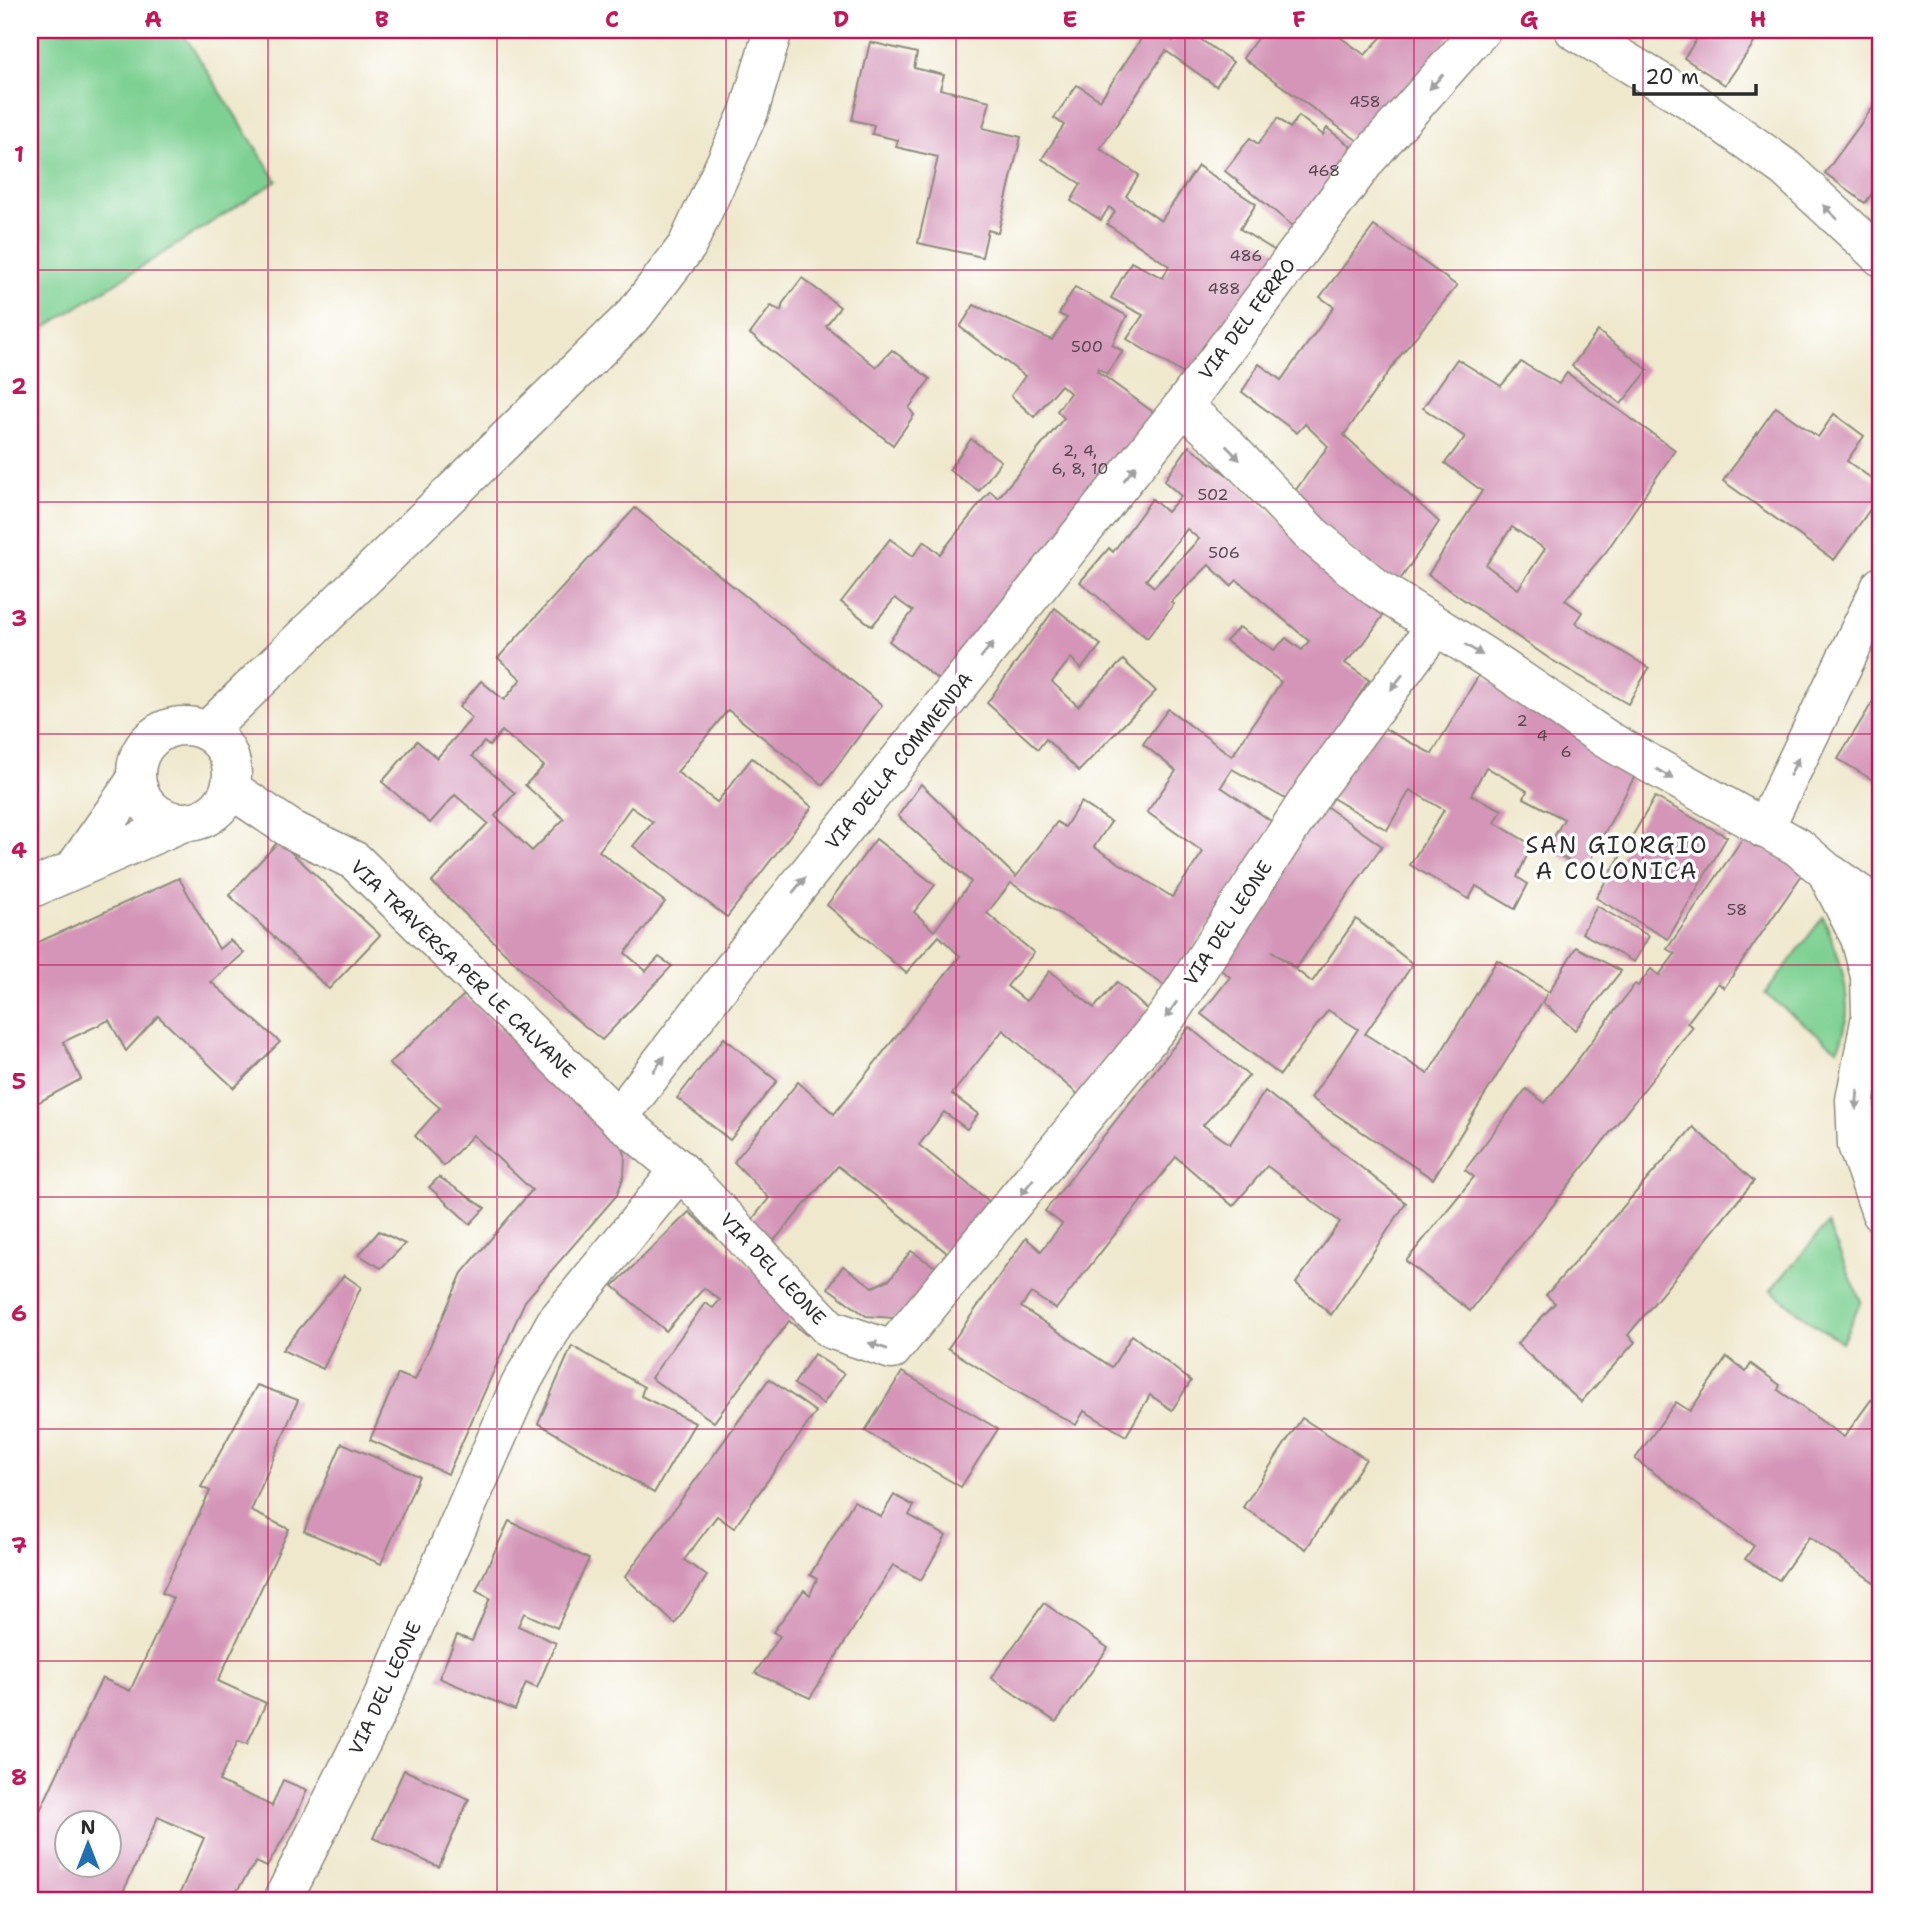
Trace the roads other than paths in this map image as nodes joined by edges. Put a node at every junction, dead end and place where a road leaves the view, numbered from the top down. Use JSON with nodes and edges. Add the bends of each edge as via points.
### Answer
{"nodes":[{"id":1,"x":773,"y":30,"type":"edge"},
{"id":2,"x":1481,"y":30,"type":"edge"},
{"id":3,"x":1574,"y":30,"type":"edge"},
{"id":4,"x":1881,"y":257,"type":"edge"},
{"id":5,"x":1183,"y":406,"type":"junction"},
{"id":6,"x":1881,"y":586,"type":"edge"},
{"id":7,"x":1436,"y":626,"type":"junction"},
{"id":8,"x":206,"y":731,"type":"junction"},
{"id":9,"x":136,"y":780,"type":"junction"},
{"id":10,"x":231,"y":789,"type":"junction"},
{"id":11,"x":181,"y":823,"type":"junction"},
{"id":12,"x":1764,"y":829,"type":"junction"},
{"id":13,"x":74,"y":869,"type":"junction"},
{"id":14,"x":1826,"y":871,"type":"junction"},
{"id":15,"x":30,"y":889,"type":"edge"},
{"id":16,"x":1881,"y":909,"type":"edge"},
{"id":17,"x":618,"y":1118,"type":"junction"},
{"id":18,"x":680,"y":1170,"type":"junction"},
{"id":19,"x":1881,"y":1213,"type":"edge"},
{"id":20,"x":282,"y":1901,"type":"edge"}],
"edges":[{"from":1,"to":8,"type":"street","via":[[749,112],[687,246],[635,314]]},
{"from":2,"to":5,"type":"street","name":"VIA DEL FERRO","one_way":true,"via":[[1367,159]]},
{"from":4,"to":3,"type":"street","one_way":true,"via":[[1784,168],[1690,100]]},
{"from":5,"to":7,"type":"street","one_way":true,"via":[[1311,534],[1375,587]]},
{"from":17,"to":5,"type":"street","name":"VIA DELLA COMMENDA","one_way":true},
{"from":12,"to":6,"type":"street","one_way":true},
{"from":7,"to":12,"type":"street","one_way":true,"via":[[1606,739]]},
{"from":7,"to":18,"type":"street","name":"VIA DEL LEONE","one_way":true,"via":[[1316,788],[1168,1015],[892,1350],[830,1329]]},
{"from":8,"to":9,"type":"street","via":[[190,726],[159,733],[140,756]]},
{"from":8,"to":10,"type":"street","via":[[220,741],[229,756]]},
{"from":9,"to":11,"type":"street","via":[[152,810]]},
{"from":9,"to":13,"type":"street"},
{"from":10,"to":11,"type":"street","via":[[213,813]]},
{"from":10,"to":17,"type":"street","name":"VIA TRAVERSA PER LE CALVANE","via":[[292,830],[355,861]]},
{"from":11,"to":13,"type":"street"},
{"from":12,"to":14,"type":"street","via":[[1798,847]]},
{"from":13,"to":15,"type":"street"},
{"from":14,"to":16,"type":"street"},
{"from":14,"to":19,"type":"street","one_way":true,"via":[[1860,938],[1870,976],[1871,1016],[1855,1100],[1857,1145]]},
{"from":17,"to":18,"type":"street","name":"VIA TRAVERSA PER LE CALVANE"},
{"from":18,"to":20,"type":"street","name":"VIA DEL LEONE","via":[[555,1323],[519,1387],[376,1713]]}]}
